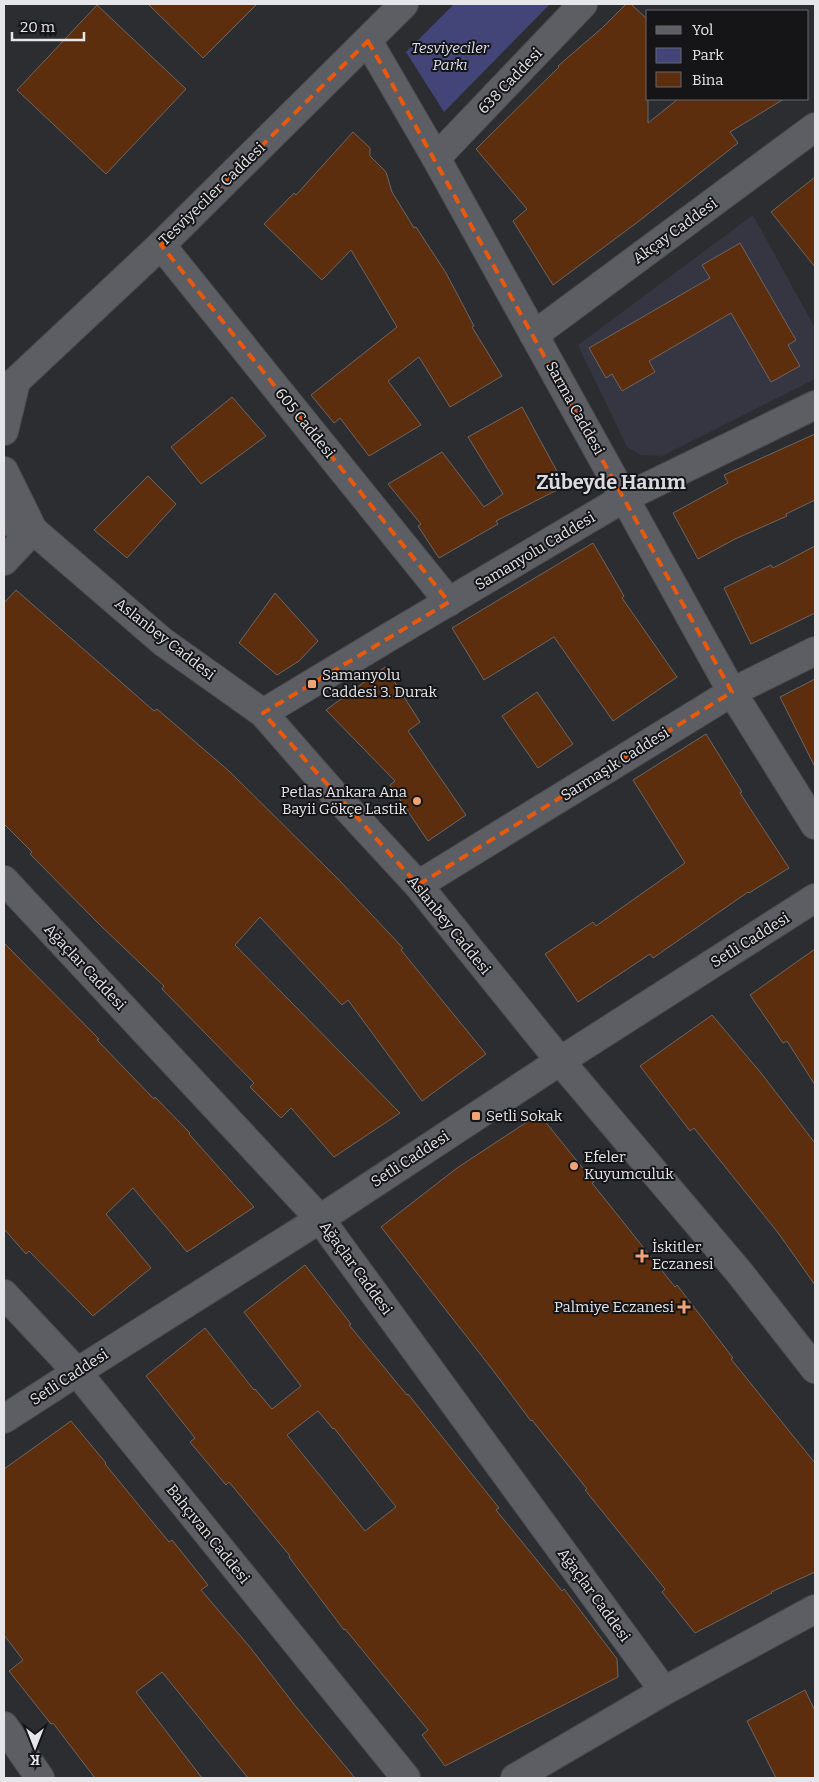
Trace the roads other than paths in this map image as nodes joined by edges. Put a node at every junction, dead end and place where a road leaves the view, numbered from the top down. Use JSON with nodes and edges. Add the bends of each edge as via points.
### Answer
{"nodes":[{"id":1,"x":404,"y":4,"type":"edge"},
{"id":2,"x":583,"y":4,"type":"edge"},
{"id":3,"x":368,"y":41,"type":"junction"},
{"id":4,"x":815,"y":127,"type":"edge"},
{"id":5,"x":436,"y":158,"type":"junction"},
{"id":6,"x":161,"y":245,"type":"junction"},
{"id":7,"x":534,"y":335,"type":"junction"},
{"id":8,"x":10,"y":384,"type":"edge"},
{"id":9,"x":815,"y":404,"type":"edge"},
{"id":10,"x":4,"y":431,"type":"edge"},
{"id":11,"x":4,"y":470,"type":"edge"},
{"id":12,"x":624,"y":498,"type":"junction"},
{"id":13,"x":4,"y":520,"type":"edge"},
{"id":14,"x":33,"y":530,"type":"junction"},
{"id":15,"x":4,"y":560,"type":"edge"},
{"id":16,"x":449,"y":602,"type":"junction"},
{"id":17,"x":815,"y":651,"type":"edge"},
{"id":18,"x":732,"y":692,"type":"junction"},
{"id":19,"x":263,"y":713,"type":"junction"},
{"id":20,"x":815,"y":825,"type":"edge"},
{"id":21,"x":4,"y":880,"type":"edge"},
{"id":22,"x":418,"y":886,"type":"junction"},
{"id":23,"x":815,"y":898,"type":"edge"},
{"id":24,"x":560,"y":1060,"type":"junction"},
{"id":25,"x":320,"y":1219,"type":"junction"},
{"id":26,"x":4,"y":1294,"type":"edge"},
{"id":27,"x":815,"y":1369,"type":"edge"},
{"id":28,"x":77,"y":1372,"type":"junction"},
{"id":29,"x":4,"y":1419,"type":"edge"},
{"id":30,"x":815,"y":1609,"type":"edge"},
{"id":31,"x":664,"y":1691,"type":"junction"},
{"id":32,"x":4,"y":1726,"type":"edge"},
{"id":33,"x":40,"y":1778,"type":"edge"},
{"id":34,"x":406,"y":1778,"type":"edge"},
{"id":35,"x":515,"y":1778,"type":"edge"}],
"edges":[{"from":1,"to":3,"type":"street","name":"Tesviyeciler Caddesi"},
{"from":2,"to":5,"type":"street","name":"638 Caddesi"},
{"from":3,"to":5,"type":"street","name":"Sarma Caddesi"},
{"from":3,"to":6,"type":"street","name":"Tesviyeciler Caddesi"},
{"from":4,"to":7,"type":"street","name":"Akçay Caddesi"},
{"from":5,"to":7,"type":"street","name":"Sarma Caddesi"},
{"from":6,"to":8,"type":"street","name":"Tesviyeciler Caddesi"},
{"from":6,"to":16,"type":"street","name":"605 Caddesi"},
{"from":7,"to":12,"type":"street","name":"Sarma Caddesi"},
{"from":8,"to":10,"type":"street"},
{"from":9,"to":12,"type":"street","name":"Samanyolu Caddesi"},
{"from":11,"to":14,"type":"street"},
{"from":12,"to":16,"type":"street","name":"Samanyolu Caddesi"},
{"from":12,"to":18,"type":"street","name":"Sarma Caddesi"},
{"from":13,"to":14,"type":"street"},
{"from":14,"to":15,"type":"street"},
{"from":14,"to":19,"type":"street","name":"Aslanbey Caddesi","via":[[163,642]]},
{"from":16,"to":19,"type":"street","name":"Samanyolu Caddesi"},
{"from":17,"to":18,"type":"street","name":"Sarmaşık Caddesi"},
{"from":18,"to":20,"type":"street","name":"Sarma Caddesi"},
{"from":18,"to":22,"type":"street","name":"Sarmaşık Caddesi"},
{"from":19,"to":22,"type":"street","name":"Aslanbey Caddesi"},
{"from":21,"to":25,"type":"street","name":"Ağaçlar Caddesi"},
{"from":22,"to":24,"type":"street","name":"Aslanbey Caddesi"},
{"from":23,"to":24,"type":"street","name":"Setli Caddesi"},
{"from":24,"to":25,"type":"street","name":"Setli Caddesi"},
{"from":24,"to":27,"type":"street","name":"Aslanbey Caddesi","via":[[739,1272]]},
{"from":25,"to":28,"type":"street","name":"Setli Caddesi"},
{"from":25,"to":31,"type":"street","name":"Ağaçlar Caddesi"},
{"from":26,"to":28,"type":"street","name":"Bahçıvan Caddesi"},
{"from":28,"to":29,"type":"street","name":"Setli Caddesi"},
{"from":28,"to":34,"type":"street","name":"Bahçıvan Caddesi"},
{"from":30,"to":31,"type":"street"},
{"from":31,"to":35,"type":"street"},
{"from":32,"to":33,"type":"street"}]}
